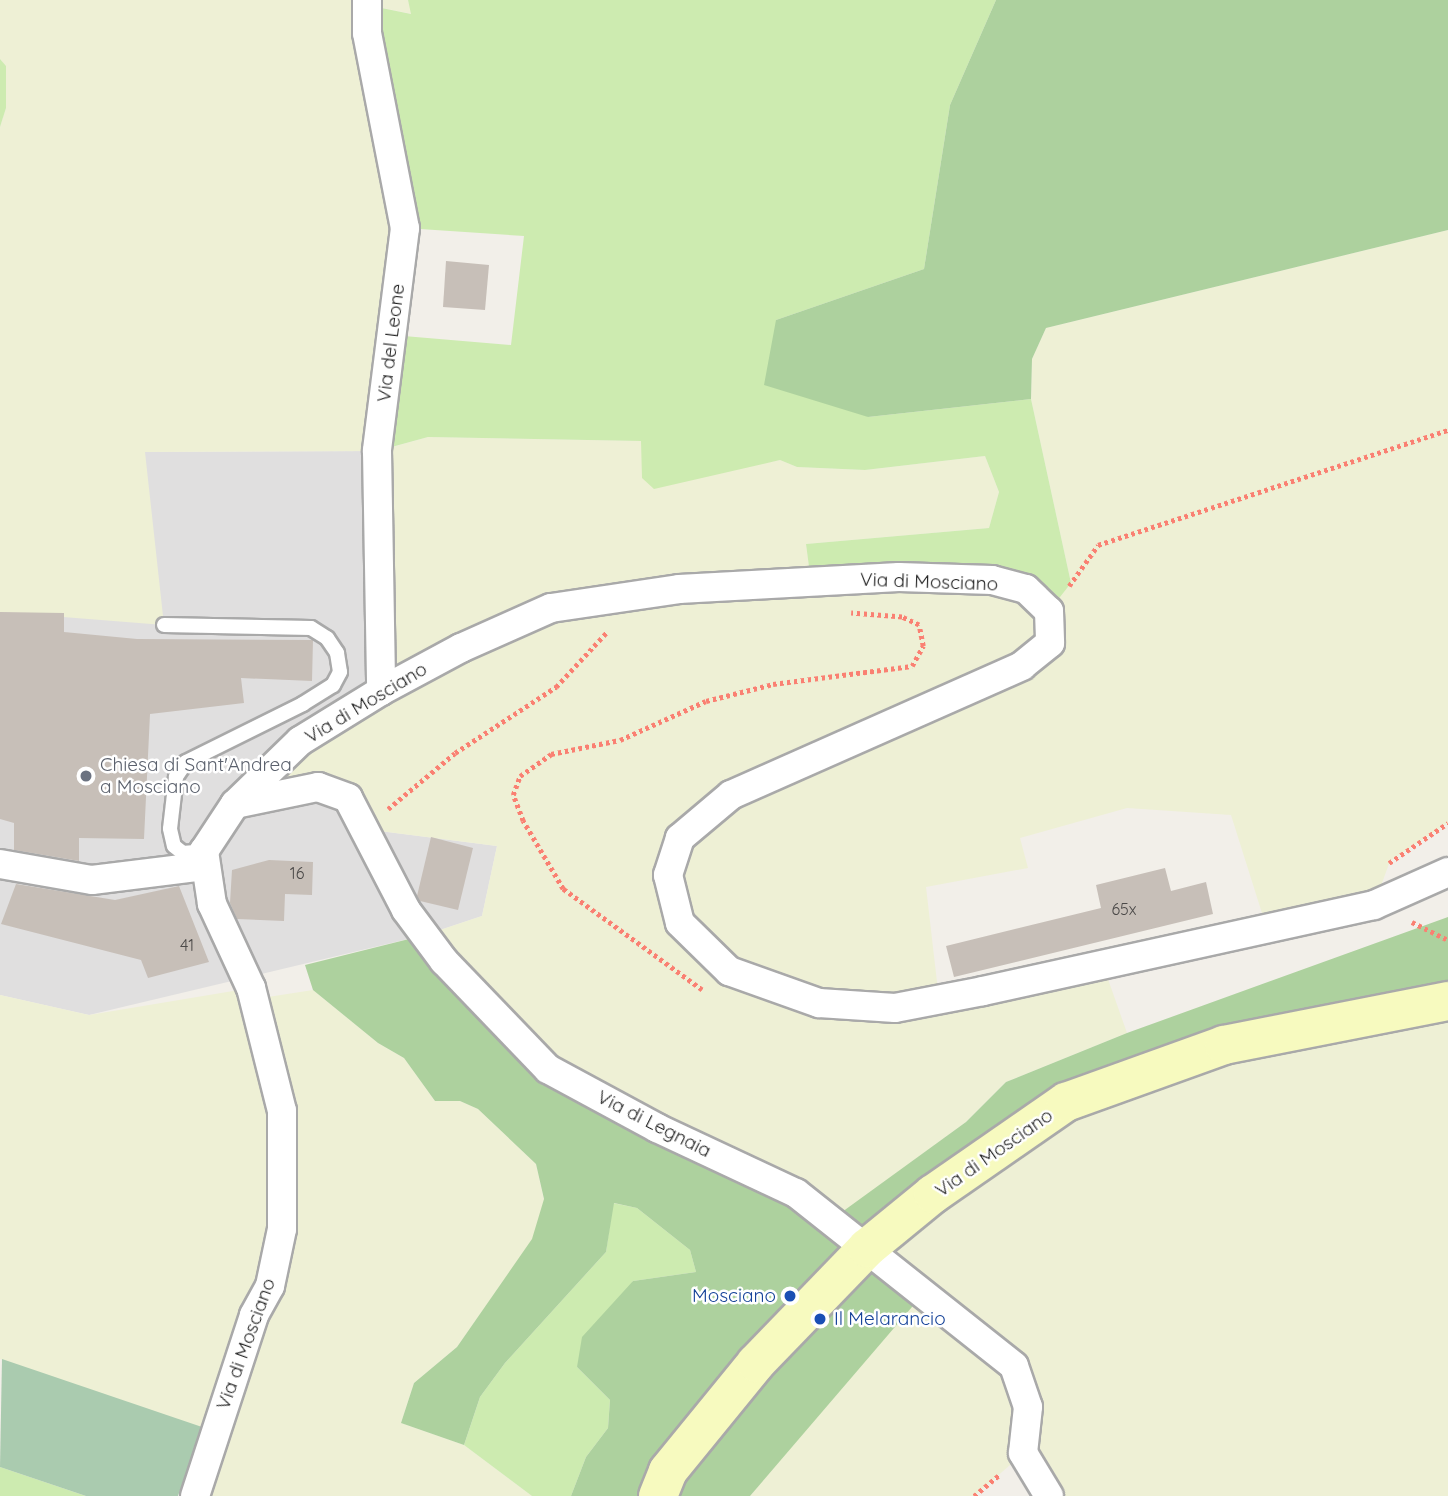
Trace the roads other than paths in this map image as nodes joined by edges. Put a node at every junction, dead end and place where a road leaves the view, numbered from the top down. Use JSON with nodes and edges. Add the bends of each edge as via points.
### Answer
{"nodes":[{"id":1,"x":367,"y":0,"type":"edge"},
{"id":2,"x":164,"y":625,"type":"dead end"},
{"id":3,"x":380,"y":691,"type":"junction"},
{"id":4,"x":235,"y":804,"type":"junction"},
{"id":5,"x":204,"y":859,"type":"junction"},
{"id":6,"x":0,"y":864,"type":"edge"},
{"id":7,"x":1448,"y":872,"type":"edge"},
{"id":8,"x":1448,"y":1000,"type":"edge"},
{"id":9,"x":867,"y":1248,"type":"junction"},
{"id":10,"x":195,"y":1496,"type":"edge"},
{"id":11,"x":657,"y":1496,"type":"edge"},
{"id":12,"x":1049,"y":1496,"type":"edge"}],
"edges":[{"from":1,"to":3,"type":"street","name":"Via del Leone","via":[[368,33],[405,228],[377,451]]},
{"from":2,"to":5,"type":"lane","via":[[311,628],[327,638],[337,653],[340,672],[333,685],[186,762],[176,777],[170,829],[174,846]]},
{"from":3,"to":4,"type":"street","name":"Via di Mosciano","via":[[300,741]]},
{"from":3,"to":7,"type":"street","name":"Via di Mosciano","via":[[551,608],[679,589],[899,577],[992,580],[1026,589],[1049,611],[1050,643],[1022,666],[731,795],[680,838],[668,875],[680,923],[729,971],[819,1003],[895,1008],[1374,905]]},
{"from":4,"to":5,"type":"street","name":"Via di Mosciano"},
{"from":4,"to":9,"type":"street","name":"Via di Legnaia","via":[[318,787],[348,798],[406,909],[444,961],[548,1069],[657,1128],[796,1193]]},
{"from":5,"to":6,"type":"street","via":[[92,880]]},
{"from":5,"to":10,"type":"street","name":"Via di Mosciano","via":[[212,904],[251,988],[282,1111],[282,1229],[270,1286],[254,1315]]},
{"from":8,"to":9,"type":"main road","name":"Via di Mosciano","via":[[1224,1045],[1066,1102],[933,1194]]},
{"from":9,"to":11,"type":"main road","name":"Via di Mosciano","via":[[755,1363],[668,1471]]},
{"from":9,"to":12,"type":"street","name":"Via di Legnaia","via":[[1014,1366],[1028,1407],[1023,1453]]}]}
